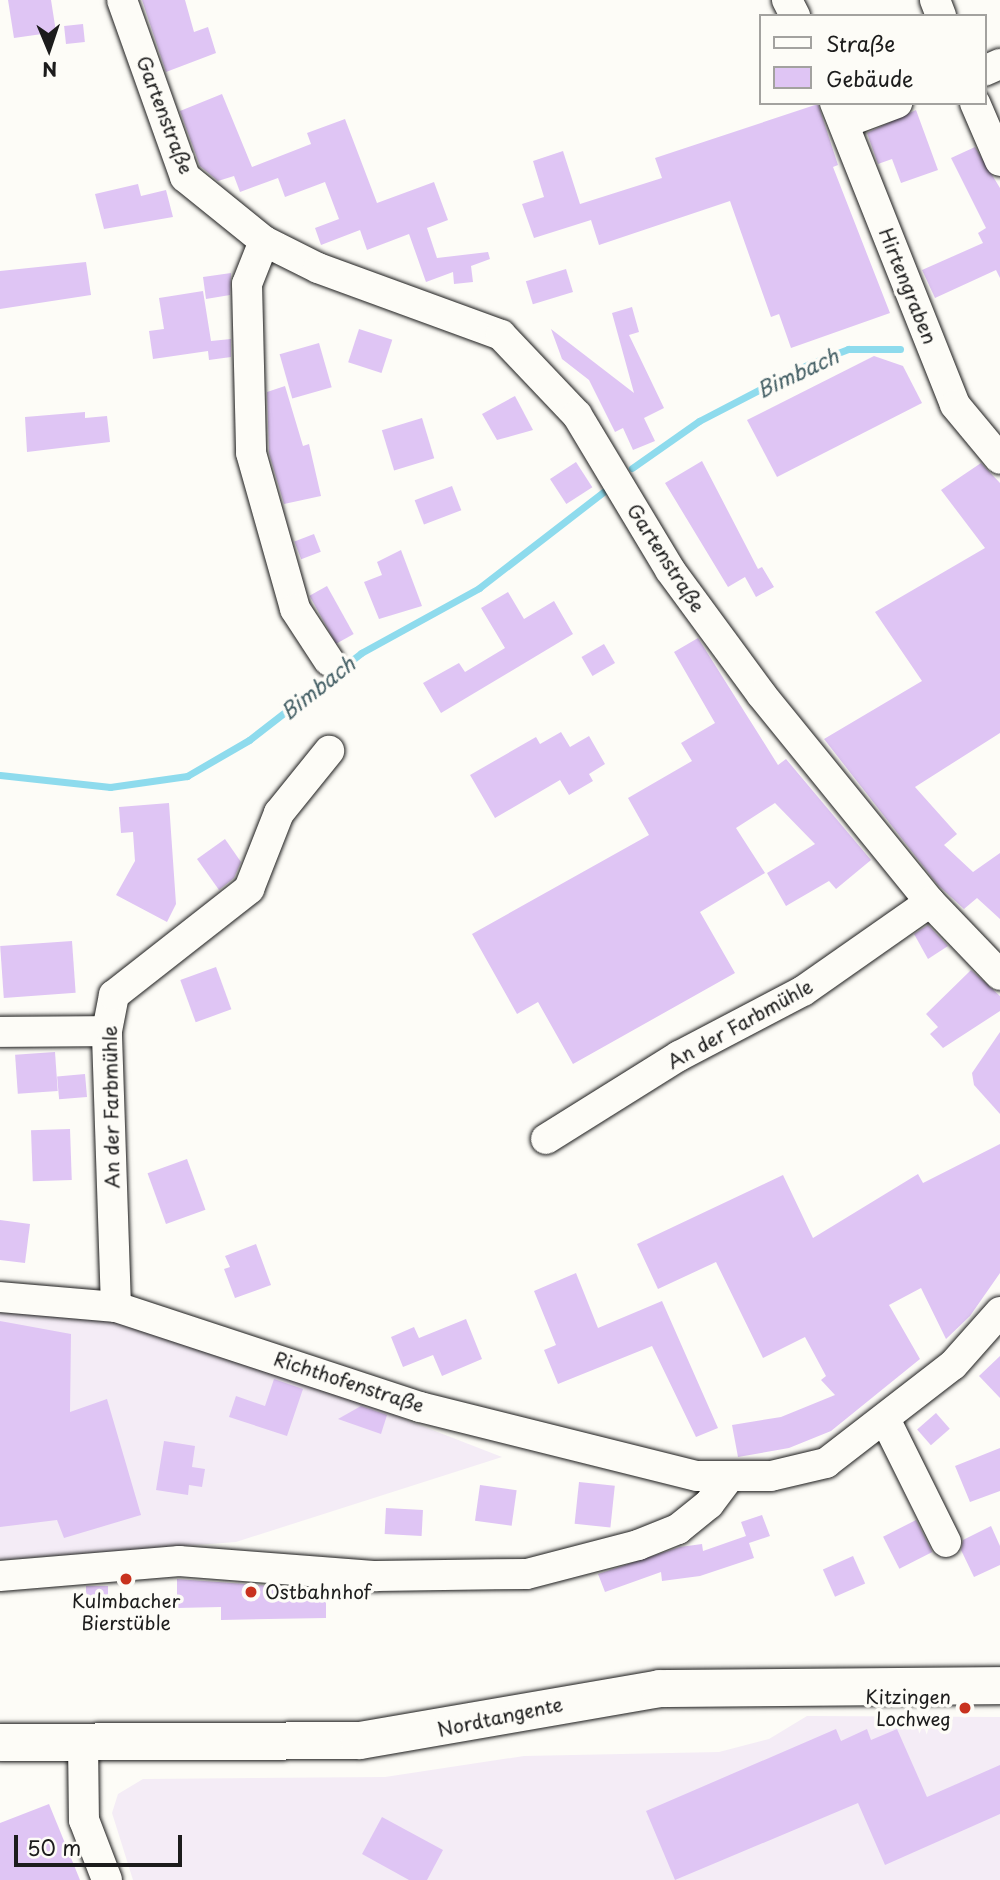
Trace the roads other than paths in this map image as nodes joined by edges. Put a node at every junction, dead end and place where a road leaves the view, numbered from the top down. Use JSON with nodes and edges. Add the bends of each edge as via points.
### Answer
{"nodes":[{"id":1,"x":122,"y":0,"type":"edge"},
{"id":2,"x":885,"y":105,"type":"edge"},
{"id":3,"x":976,"y":105,"type":"edge"},
{"id":4,"x":839,"y":113,"type":"edge"},
{"id":5,"x":1000,"y":161,"type":"edge"},
{"id":6,"x":264,"y":241,"type":"junction"},
{"id":7,"x":1000,"y":459,"type":"edge"},
{"id":8,"x":329,"y":661,"type":"dead end"},
{"id":9,"x":329,"y":751,"type":"dead end"},
{"id":10,"x":930,"y":902,"type":"junction"},
{"id":11,"x":1000,"y":975,"type":"edge"},
{"id":12,"x":107,"y":1031,"type":"junction"},
{"id":13,"x":0,"y":1032,"type":"edge"},
{"id":14,"x":546,"y":1139,"type":"dead end"},
{"id":15,"x":0,"y":1297,"type":"edge"},
{"id":16,"x":116,"y":1307,"type":"junction"},
{"id":17,"x":1000,"y":1312,"type":"edge"},
{"id":18,"x":886,"y":1421,"type":"junction"},
{"id":19,"x":730,"y":1476,"type":"junction"},
{"id":20,"x":946,"y":1542,"type":"dead end"},
{"id":21,"x":0,"y":1576,"type":"edge"},
{"id":22,"x":1000,"y":1685,"type":"edge"},
{"id":23,"x":0,"y":1742,"type":"edge"},
{"id":24,"x":83,"y":1742,"type":"junction"},
{"id":25,"x":107,"y":1880,"type":"edge"}],
"edges":[{"from":1,"to":6,"type":"street","name":"Gartenstraße","via":[[185,177]]},
{"from":2,"to":4,"type":"street"},
{"from":3,"to":5,"type":"street"},
{"from":4,"to":7,"type":"street","name":"Hirtengraben","via":[[955,405]]},
{"from":6,"to":8,"type":"street","via":[[247,284],[251,453],[295,609]]},
{"from":6,"to":10,"type":"street","name":"Gartenstraße","via":[[318,268],[501,335],[577,415],[670,570],[828,780]]},
{"from":9,"to":12,"type":"street","name":"An der Farbmühle","via":[[279,813],[249,889],[114,995]]},
{"from":10,"to":11,"type":"street","name":"Gartenstraße"},
{"from":10,"to":14,"type":"street","name":"An der Farbmühle","via":[[803,991],[679,1056]]},
{"from":12,"to":13,"type":"street"},
{"from":12,"to":16,"type":"street","name":"An der Farbmühle"},
{"from":15,"to":16,"type":"street","name":"Richthofenstraße"},
{"from":16,"to":19,"type":"street","name":"Richthofenstraße","via":[[420,1407],[697,1476]]},
{"from":17,"to":18,"type":"street","name":"Richthofenstraße","via":[[953,1366]]},
{"from":18,"to":19,"type":"street","name":"Richthofenstraße","via":[[826,1463],[771,1476]]},
{"from":18,"to":20,"type":"street"},
{"from":19,"to":21,"type":"street","via":[[709,1504],[678,1529],[615,1552],[527,1574],[389,1576],[180,1561]]},
{"from":22,"to":24,"type":"main road","name":"Nordtangente","via":[[712,1687],[621,1693],[434,1731],[359,1740]]},
{"from":23,"to":24,"type":"main road","name":"Nordtangente"},
{"from":24,"to":25,"type":"street","via":[[84,1820]]}]}
